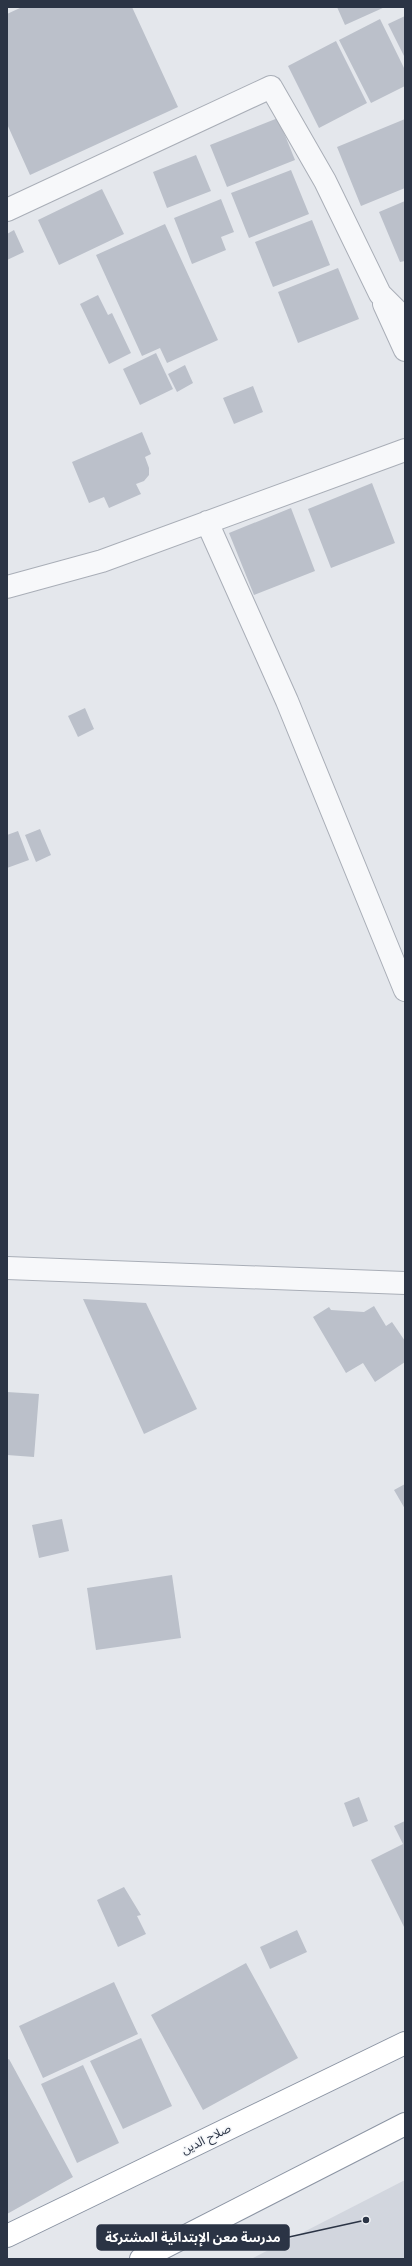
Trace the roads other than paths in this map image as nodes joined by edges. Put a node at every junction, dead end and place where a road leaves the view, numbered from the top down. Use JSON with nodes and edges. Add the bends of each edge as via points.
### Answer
{"nodes":[{"id":1,"x":7,"y":210,"type":"edge"},
{"id":2,"x":380,"y":294,"type":"junction"},
{"id":3,"x":405,"y":319,"type":"edge"},
{"id":4,"x":405,"y":350,"type":"edge"},
{"id":5,"x":405,"y":450,"type":"edge"},
{"id":6,"x":207,"y":522,"type":"junction"},
{"id":7,"x":7,"y":587,"type":"edge"},
{"id":8,"x":405,"y":990,"type":"edge"},
{"id":9,"x":7,"y":1268,"type":"edge"},
{"id":10,"x":405,"y":1283,"type":"edge"},
{"id":11,"x":405,"y":2043,"type":"edge"},
{"id":12,"x":405,"y":2124,"type":"edge"},
{"id":13,"x":7,"y":2236,"type":"edge"},
{"id":14,"x":141,"y":2259,"type":"edge"}],
"edges":[{"from":1,"to":2,"type":"street","via":[[271,87],[325,181]]},
{"from":2,"to":3,"type":"street"},
{"from":2,"to":4,"type":"street"},
{"from":5,"to":6,"type":"street"},
{"from":6,"to":7,"type":"street","via":[[102,561]]},
{"from":6,"to":8,"type":"street","via":[[287,701]]},
{"from":9,"to":10,"type":"street"},
{"from":11,"to":13,"type":"highway","name":"صلاح الدين"},
{"from":12,"to":14,"type":"highway"}]}
